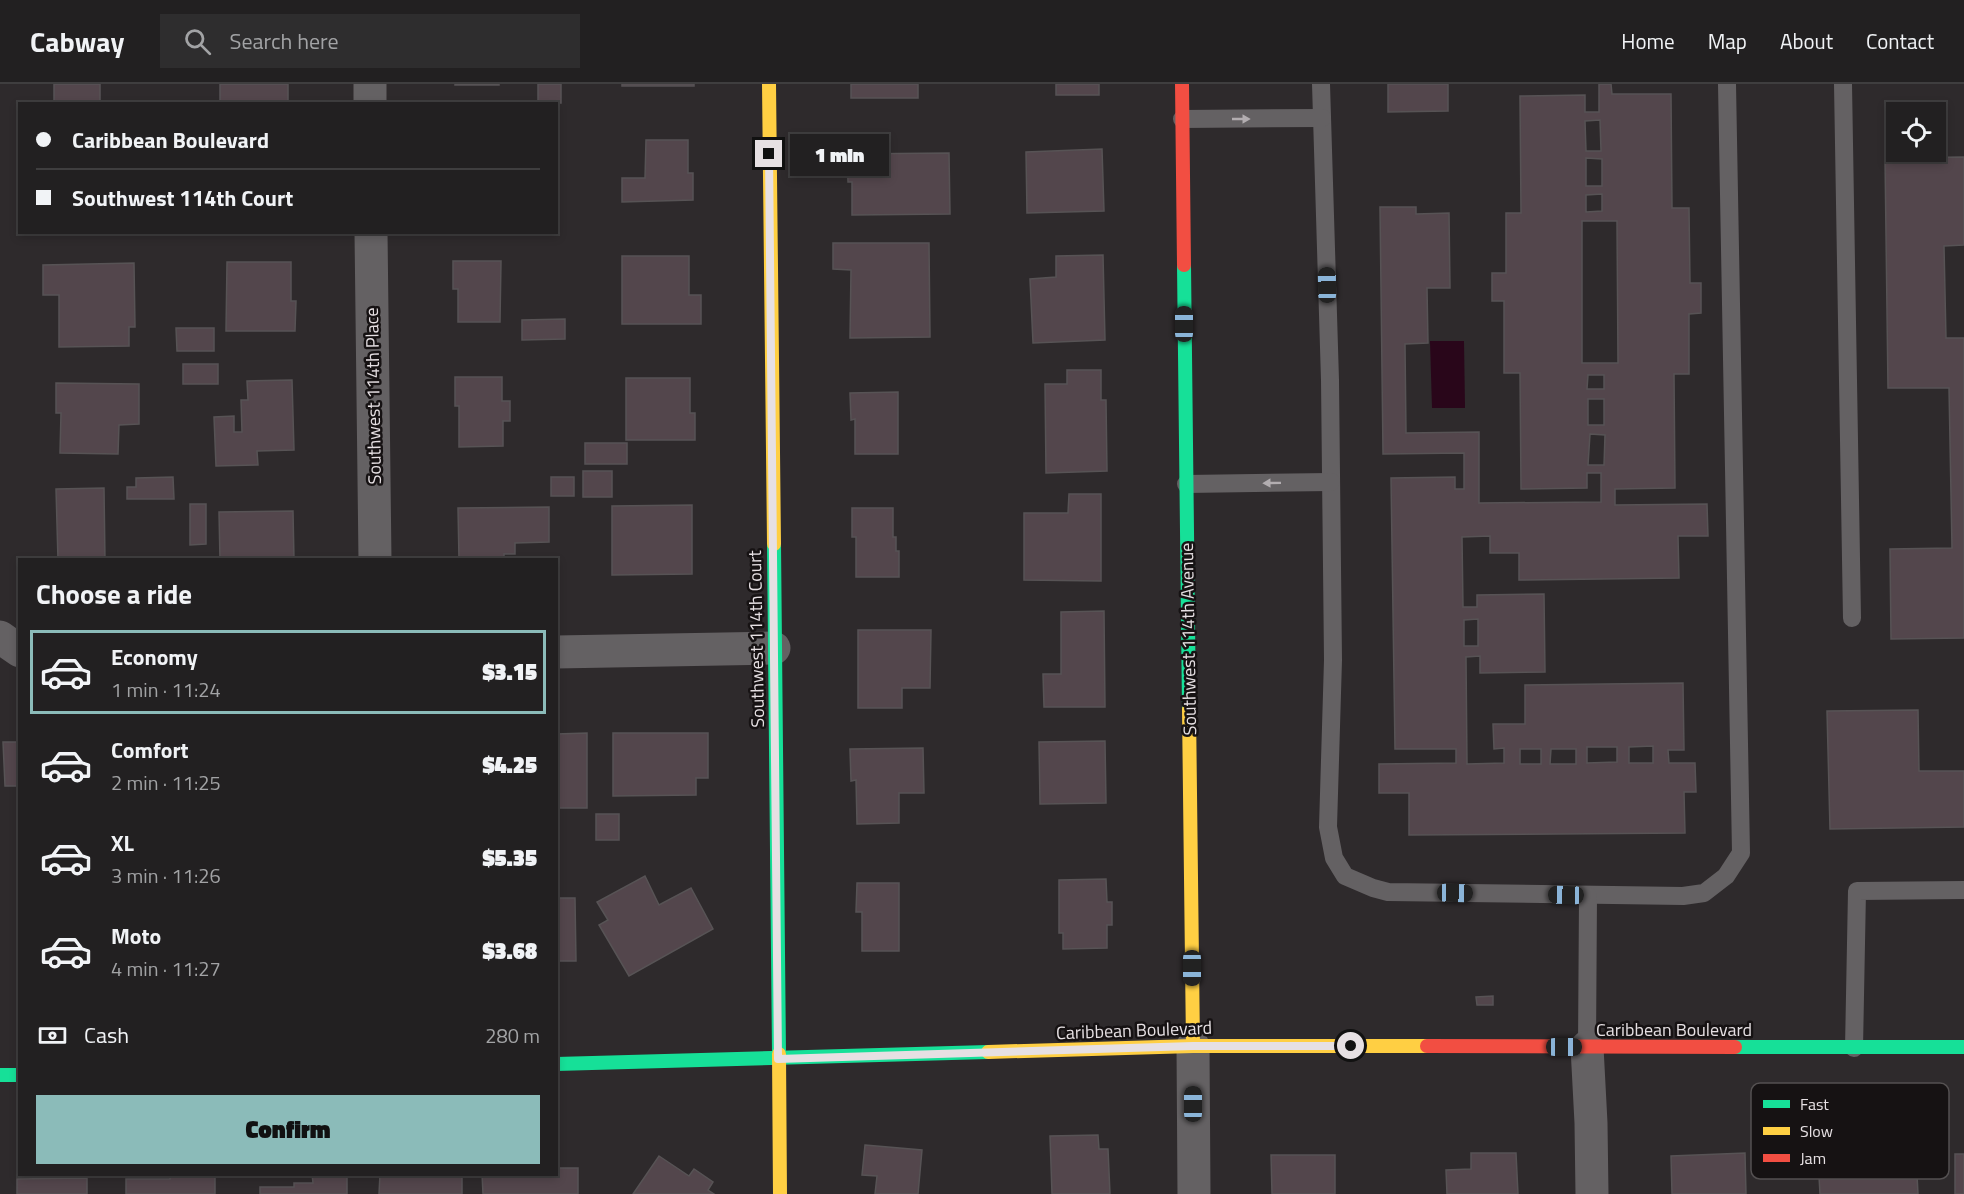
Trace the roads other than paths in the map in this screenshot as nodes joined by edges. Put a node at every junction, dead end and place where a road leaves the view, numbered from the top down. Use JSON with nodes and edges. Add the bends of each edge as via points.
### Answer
{"nodes":[{"id":1,"x":370,"y":84,"type":"edge"},
{"id":2,"x":768,"y":84,"type":"edge"},
{"id":3,"x":1182,"y":84,"type":"edge"},
{"id":4,"x":1321,"y":84,"type":"edge"},
{"id":5,"x":1727,"y":84,"type":"edge"},
{"id":6,"x":1843,"y":84,"type":"edge"},
{"id":7,"x":370,"y":102,"type":"edge"},
{"id":8,"x":1322,"y":118,"type":"junction"},
{"id":9,"x":1182,"y":119,"type":"junction"},
{"id":10,"x":371,"y":234,"type":"edge"},
{"id":11,"x":1331,"y":482,"type":"junction"},
{"id":12,"x":1186,"y":484,"type":"junction"},
{"id":13,"x":375,"y":558,"type":"edge"},
{"id":14,"x":1851,"y":618,"type":"dead end"},
{"id":15,"x":0,"y":637,"type":"edge"},
{"id":16,"x":774,"y":648,"type":"junction"},
{"id":17,"x":18,"y":650,"type":"edge"},
{"id":18,"x":558,"y":652,"type":"edge"},
{"id":19,"x":1964,"y":890,"type":"edge"},
{"id":20,"x":1588,"y":896,"type":"junction"},
{"id":21,"x":1193,"y":1046,"type":"junction"},
{"id":22,"x":1587,"y":1047,"type":"junction"},
{"id":23,"x":1854,"y":1047,"type":"junction"},
{"id":24,"x":1964,"y":1047,"type":"edge"},
{"id":25,"x":778,"y":1059,"type":"junction"},
{"id":26,"x":558,"y":1064,"type":"edge"},
{"id":27,"x":0,"y":1075,"type":"edge"},
{"id":28,"x":18,"y":1075,"type":"edge"},
{"id":29,"x":780,"y":1194,"type":"edge"},
{"id":30,"x":1194,"y":1194,"type":"edge"},
{"id":31,"x":1592,"y":1194,"type":"edge"}],
"edges":[{"from":1,"to":7,"type":"street"},
{"from":2,"to":16,"type":"street","name":"Southwest 114th Court"},
{"from":3,"to":9,"type":"street","name":"Southwest 114th Avenue"},
{"from":4,"to":8,"type":"lane"},
{"from":5,"to":20,"type":"lane","via":[[1741,853],[1726,876],[1704,893]]},
{"from":6,"to":14,"type":"lane"},
{"from":9,"to":8,"type":"lane","one_way":true},
{"from":8,"to":11,"type":"lane"},
{"from":9,"to":12,"type":"street","name":"Southwest 114th Avenue"},
{"from":10,"to":13,"type":"street","name":"Southwest 114th Place"},
{"from":11,"to":12,"type":"lane","one_way":true},
{"from":11,"to":20,"type":"lane","via":[[1333,660],[1328,827],[1334,858],[1345,876],[1388,892]]},
{"from":12,"to":21,"type":"street","name":"Southwest 114th Avenue"},
{"from":15,"to":17,"type":"street"},
{"from":16,"to":18,"type":"street"},
{"from":16,"to":25,"type":"street","name":"Southwest 114th Court"},
{"from":19,"to":23,"type":"lane","via":[[1857,891]]},
{"from":20,"to":22,"type":"lane"},
{"from":21,"to":22,"type":"street","name":"Caribbean Boulevard"},
{"from":21,"to":25,"type":"street","name":"Caribbean Boulevard"},
{"from":21,"to":30,"type":"street","name":"Southwest 114th Avenue"},
{"from":22,"to":23,"type":"street","name":"Caribbean Boulevard"},
{"from":22,"to":31,"type":"street"},
{"from":23,"to":24,"type":"street","name":"Caribbean Boulevard"},
{"from":25,"to":26,"type":"street","name":"Caribbean Boulevard"},
{"from":25,"to":29,"type":"street","name":"Southwest 114th Court"},
{"from":27,"to":28,"type":"street"}]}
